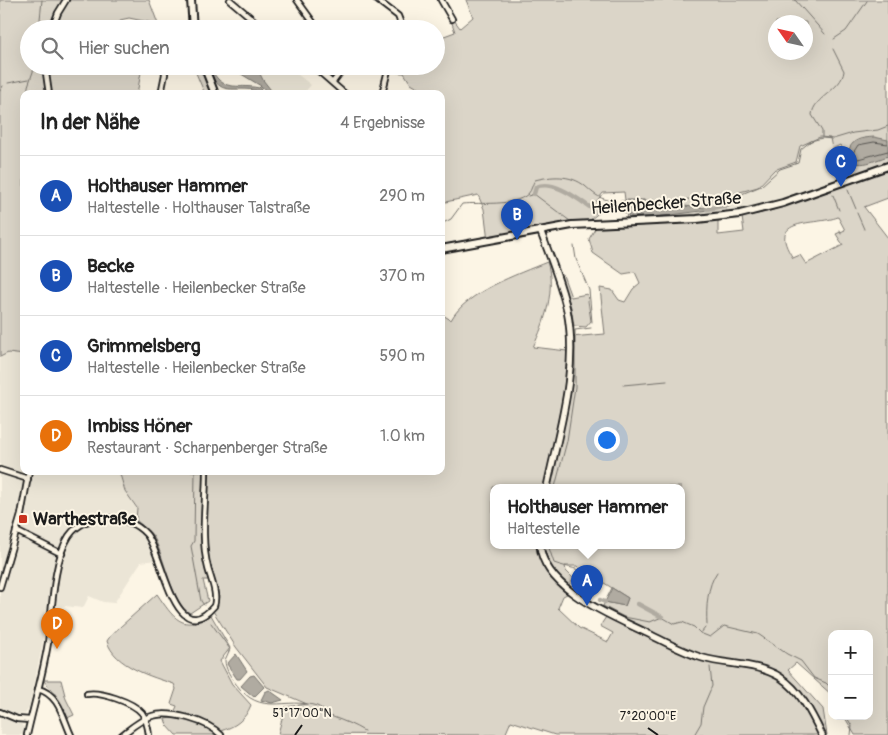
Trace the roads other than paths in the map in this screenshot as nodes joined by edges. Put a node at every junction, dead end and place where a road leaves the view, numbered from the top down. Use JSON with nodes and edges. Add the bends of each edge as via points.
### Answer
{"nodes":[{"id":1,"x":66,"y":0,"type":"edge"},
{"id":2,"x":230,"y":0,"type":"edge"},
{"id":3,"x":298,"y":0,"type":"edge"},
{"id":4,"x":377,"y":0,"type":"edge"},
{"id":5,"x":441,"y":0,"type":"edge"},
{"id":6,"x":191,"y":2,"type":"edge"},
{"id":7,"x":452,"y":19,"type":"dead end"},
{"id":8,"x":55,"y":20,"type":"edge"},
{"id":9,"x":192,"y":20,"type":"edge"},
{"id":10,"x":253,"y":20,"type":"edge"},
{"id":11,"x":312,"y":20,"type":"edge"},
{"id":12,"x":400,"y":20,"type":"edge"},
{"id":13,"x":46,"y":75,"type":"edge"},
{"id":14,"x":165,"y":75,"type":"edge"},
{"id":15,"x":208,"y":75,"type":"edge"},
{"id":16,"x":324,"y":75,"type":"edge"},
{"id":17,"x":338,"y":75,"type":"edge"},
{"id":18,"x":387,"y":75,"type":"edge"},
{"id":19,"x":333,"y":82,"type":"junction"},
{"id":20,"x":48,"y":90,"type":"edge"},
{"id":21,"x":162,"y":90,"type":"edge"},
{"id":22,"x":213,"y":90,"type":"edge"},
{"id":23,"x":341,"y":90,"type":"edge"},
{"id":24,"x":383,"y":90,"type":"edge"},
{"id":25,"x":888,"y":166,"type":"edge"},
{"id":26,"x":540,"y":230,"type":"junction"},
{"id":27,"x":445,"y":248,"type":"edge"},
{"id":28,"x":0,"y":470,"type":"edge"},
{"id":29,"x":28,"y":475,"type":"edge"},
{"id":30,"x":206,"y":475,"type":"edge"},
{"id":31,"x":28,"y":479,"type":"junction"},
{"id":32,"x":548,"y":484,"type":"edge"},
{"id":33,"x":16,"y":531,"type":"junction"},
{"id":34,"x":541,"y":549,"type":"edge"},
{"id":35,"x":62,"y":554,"type":"junction"},
{"id":36,"x":0,"y":587,"type":"edge"},
{"id":37,"x":38,"y":689,"type":"junction"},
{"id":38,"x":87,"y":694,"type":"dead end"},
{"id":39,"x":0,"y":712,"type":"edge"},
{"id":40,"x":145,"y":719,"type":"junction"},
{"id":41,"x":30,"y":720,"type":"junction"},
{"id":42,"x":27,"y":735,"type":"edge"},
{"id":43,"x":71,"y":735,"type":"edge"},
{"id":44,"x":122,"y":735,"type":"edge"},
{"id":45,"x":149,"y":735,"type":"edge"},
{"id":46,"x":221,"y":735,"type":"edge"},
{"id":47,"x":822,"y":735,"type":"edge"}],
"edges":[{"from":1,"to":8,"type":"street"},
{"from":2,"to":10,"type":"street"},
{"from":3,"to":11,"type":"street"},
{"from":4,"to":12,"type":"street"},
{"from":5,"to":7,"type":"street"},
{"from":6,"to":9,"type":"main road"},
{"from":13,"to":20,"type":"street"},
{"from":14,"to":21,"type":"street"},
{"from":15,"to":22,"type":"main road"},
{"from":16,"to":19,"type":"street"},
{"from":17,"to":19,"type":"street"},
{"from":18,"to":24,"type":"street"},
{"from":19,"to":23,"type":"street"},
{"from":25,"to":26,"type":"main road","name":"Heilenbecker Straße","via":[[783,203],[740,214]]},
{"from":26,"to":27,"type":"main road","name":"Heilenbecker Straße"},
{"from":26,"to":32,"type":"street","via":[[565,302],[570,345],[569,383]]},
{"from":28,"to":31,"type":"street"},
{"from":29,"to":31,"type":"street"},
{"from":30,"to":35,"type":"street","via":[[204,538],[215,601],[206,614],[190,618],[178,609],[154,546],[134,524],[105,518],[84,523],[68,538]]},
{"from":31,"to":33,"type":"street"},
{"from":33,"to":35,"type":"street"},
{"from":33,"to":36,"type":"street"},
{"from":34,"to":47,"type":"street","via":[[554,576],[575,595],[598,609],[699,657],[761,670],[782,678],[800,697]]},
{"from":35,"to":37,"type":"street","via":[[52,594],[48,642]]},
{"from":37,"to":41,"type":"street"},
{"from":37,"to":43,"type":"street","via":[[55,699]]},
{"from":38,"to":40,"type":"street","via":[[94,692],[110,697],[139,710]]},
{"from":39,"to":41,"type":"street"},
{"from":40,"to":44,"type":"street"},
{"from":40,"to":45,"type":"street"},
{"from":40,"to":46,"type":"street","via":[[154,715],[183,717],[206,724]]},
{"from":41,"to":42,"type":"street"}]}
